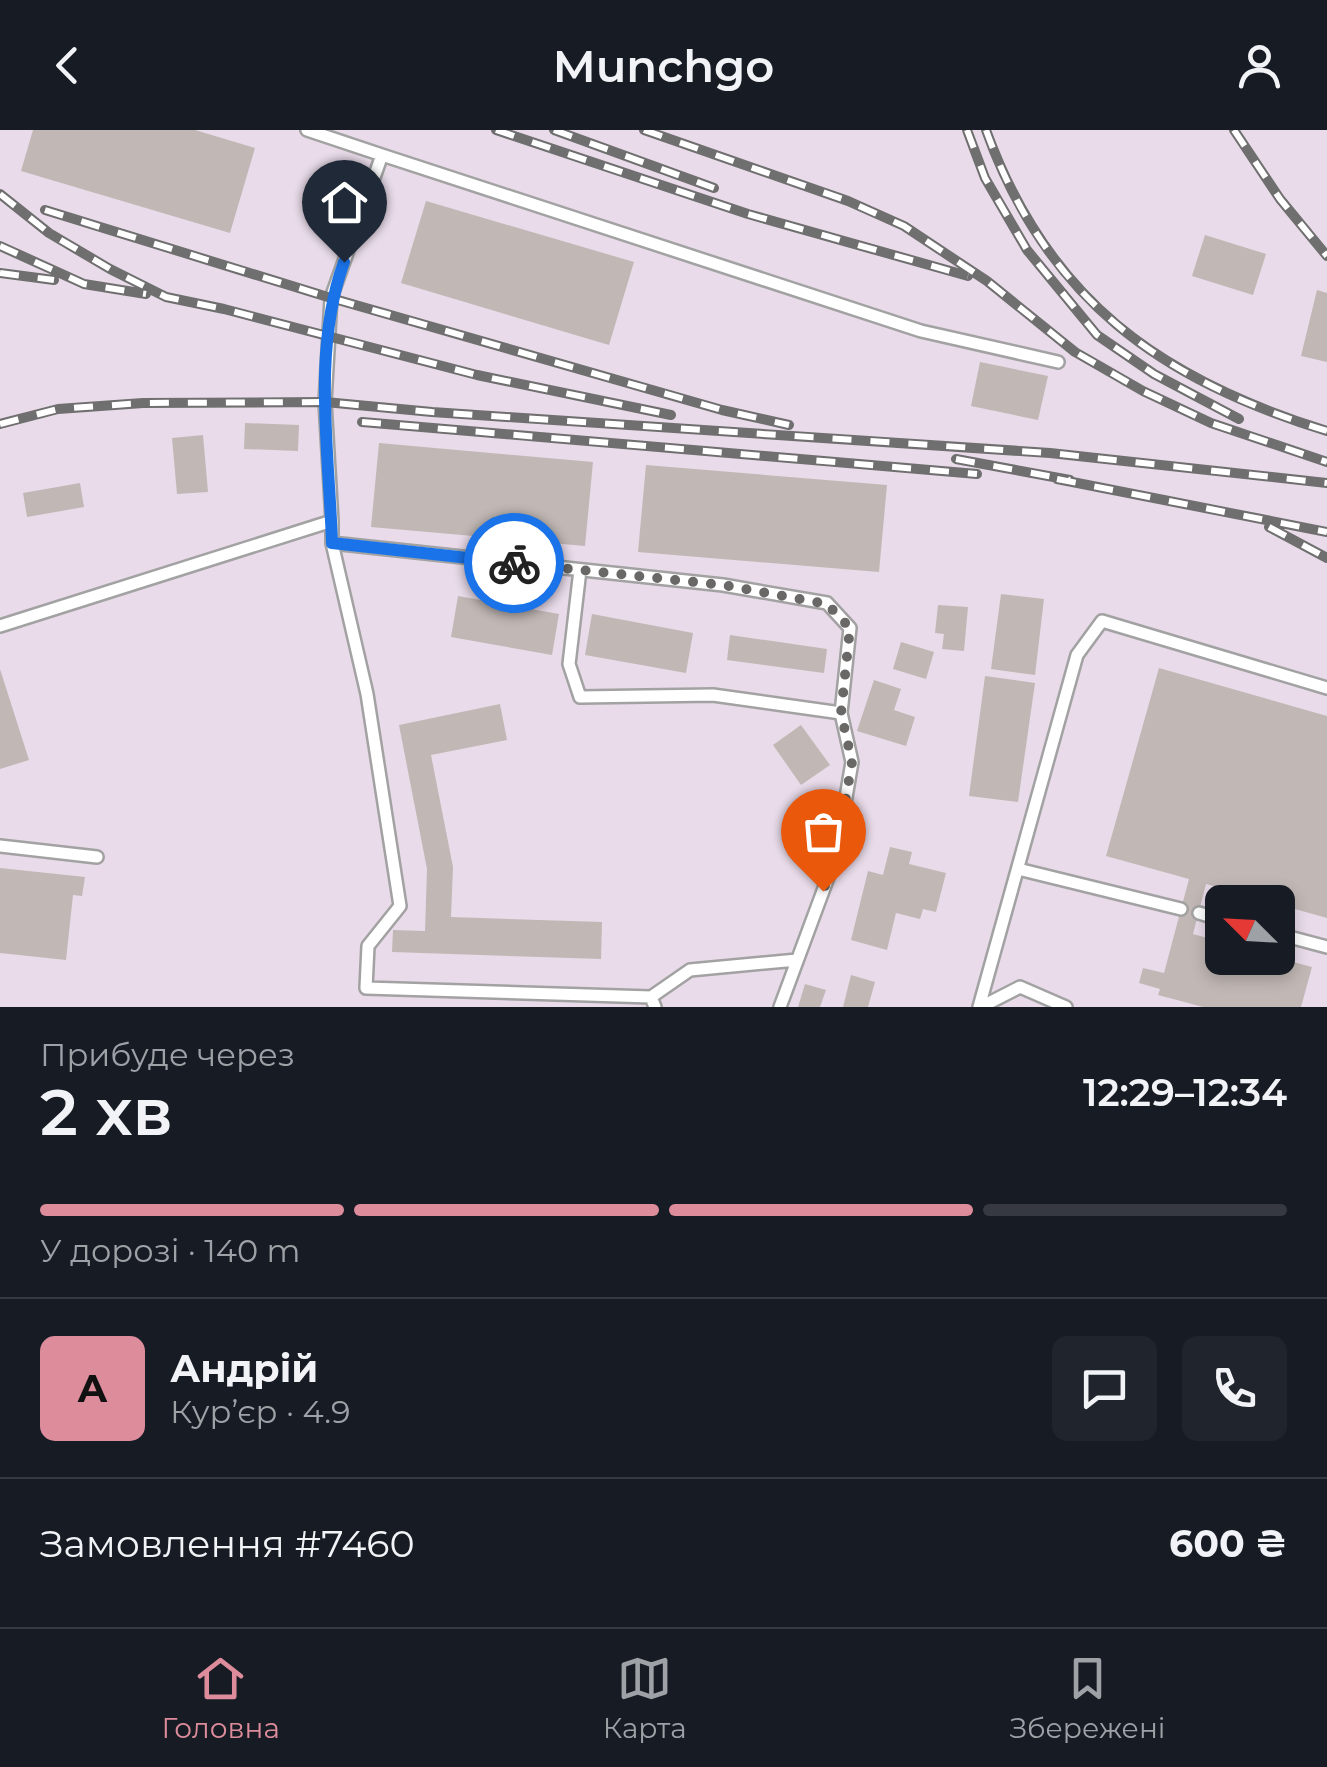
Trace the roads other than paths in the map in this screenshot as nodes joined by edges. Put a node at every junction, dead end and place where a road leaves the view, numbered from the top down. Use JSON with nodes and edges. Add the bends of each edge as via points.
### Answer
{"nodes":[{"id":1,"x":307,"y":130,"type":"edge"},
{"id":2,"x":382,"y":155,"type":"junction"},
{"id":3,"x":1058,"y":362,"type":"dead end"},
{"id":4,"x":332,"y":520,"type":"junction"},
{"id":5,"x":332,"y":543,"type":"junction"},
{"id":6,"x":580,"y":570,"type":"junction"},
{"id":7,"x":0,"y":626,"type":"edge"},
{"id":8,"x":1327,"y":688,"type":"edge"},
{"id":9,"x":841,"y":713,"type":"junction"},
{"id":10,"x":0,"y":846,"type":"edge"},
{"id":11,"x":97,"y":857,"type":"dead end"},
{"id":12,"x":1018,"y":869,"type":"junction"},
{"id":13,"x":1181,"y":910,"type":"dead end"},
{"id":14,"x":1198,"y":914,"type":"dead end"},
{"id":15,"x":1205,"y":916,"type":"edge"},
{"id":16,"x":1295,"y":939,"type":"edge"},
{"id":17,"x":1327,"y":948,"type":"edge"},
{"id":18,"x":798,"y":960,"type":"junction"},
{"id":19,"x":653,"y":1002,"type":"edge"},
{"id":20,"x":780,"y":1007,"type":"edge"},
{"id":21,"x":980,"y":1007,"type":"edge"},
{"id":22,"x":1066,"y":1007,"type":"edge"}],
"edges":[{"from":1,"to":2,"type":"lane"},
{"from":2,"to":3,"type":"lane","via":[[921,331]]},
{"from":2,"to":4,"type":"lane","via":[[331,298],[325,402]]},
{"from":4,"to":5,"type":"lane"},
{"from":4,"to":7,"type":"lane"},
{"from":5,"to":6,"type":"lane"},
{"from":5,"to":19,"type":"lane","via":[[367,694],[400,906],[368,946],[366,988]]},
{"from":6,"to":9,"type":"lane","via":[[827,604],[850,628]]},
{"from":6,"to":9,"type":"lane","via":[[569,664],[580,697],[713,696]]},
{"from":8,"to":12,"type":"lane","via":[[1102,620],[1077,655]]},
{"from":9,"to":18,"type":"lane","via":[[852,762],[836,856]]},
{"from":10,"to":11,"type":"lane"},
{"from":12,"to":13,"type":"lane"},
{"from":12,"to":21,"type":"lane"},
{"from":14,"to":15,"type":"lane"},
{"from":16,"to":17,"type":"lane"},
{"from":18,"to":19,"type":"lane","via":[[690,970]]},
{"from":18,"to":20,"type":"lane"},
{"from":21,"to":22,"type":"lane","via":[[1020,987]]}]}
